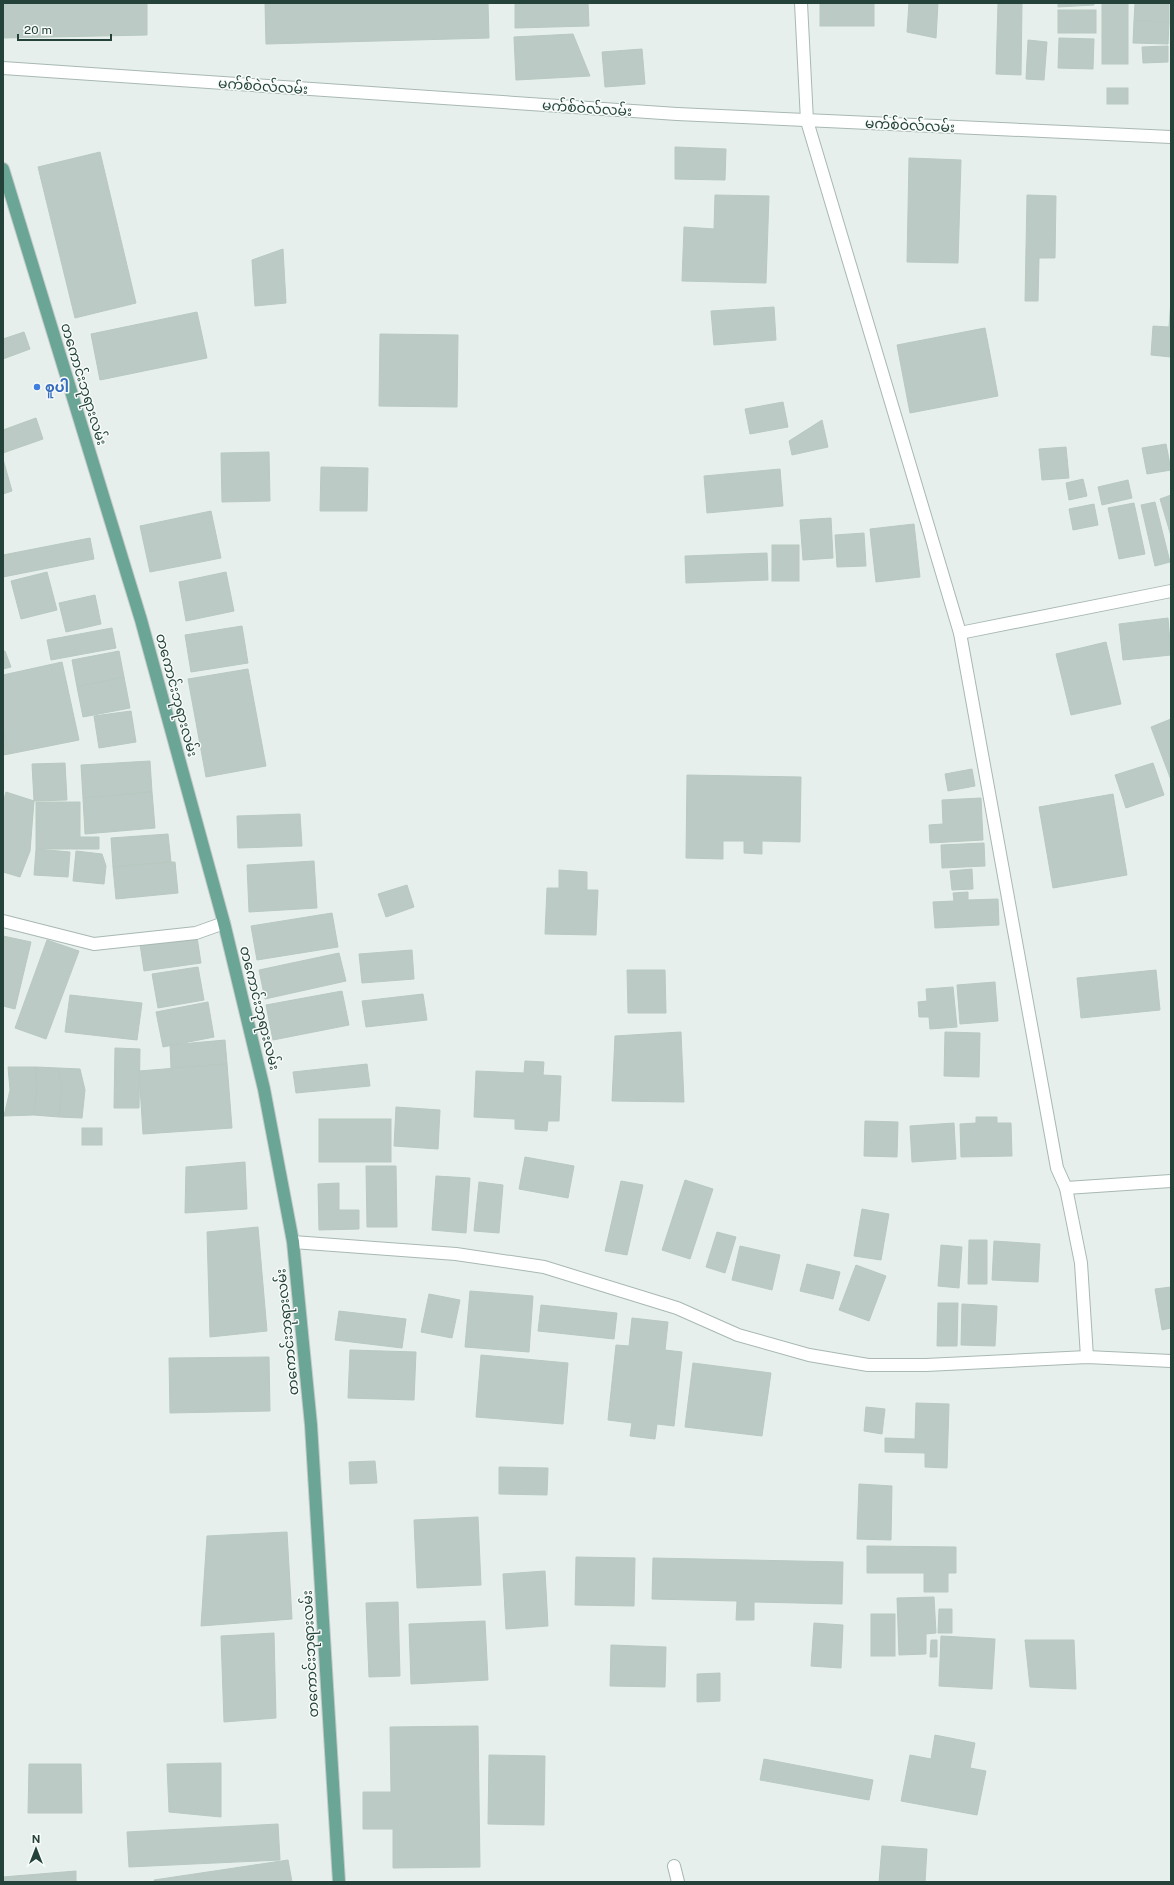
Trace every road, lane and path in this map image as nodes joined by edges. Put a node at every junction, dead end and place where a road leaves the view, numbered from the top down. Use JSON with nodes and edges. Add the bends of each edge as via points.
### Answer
{"nodes":[{"id":1,"x":801,"y":3,"type":"edge"},
{"id":2,"x":3,"y":68,"type":"edge"},
{"id":3,"x":807,"y":121,"type":"junction"},
{"id":4,"x":1171,"y":137,"type":"edge"},
{"id":5,"x":3,"y":169,"type":"edge"},
{"id":6,"x":1171,"y":591,"type":"edge"},
{"id":7,"x":960,"y":633,"type":"junction"},
{"id":8,"x":3,"y":921,"type":"edge"},
{"id":9,"x":224,"y":923,"type":"junction"},
{"id":10,"x":1171,"y":1181,"type":"edge"},
{"id":11,"x":1066,"y":1188,"type":"junction"},
{"id":12,"x":293,"y":1242,"type":"junction"},
{"id":13,"x":1087,"y":1357,"type":"junction"},
{"id":14,"x":1171,"y":1361,"type":"edge"},
{"id":15,"x":674,"y":1866,"type":"dead end"},
{"id":16,"x":339,"y":1882,"type":"edge"},
{"id":17,"x":678,"y":1882,"type":"edge"}],
"edges":[{"from":1,"to":3,"type":"street"},
{"from":2,"to":3,"type":"street","name":"မက်စ်ဝဲလ်လမ်း"},
{"from":3,"to":4,"type":"street","name":"မက်စ်ဝဲလ်လမ်း"},
{"from":3,"to":7,"type":"street"},
{"from":5,"to":9,"type":"main road","name":"တကောင်းဘုရားလမ်း","via":[[141,620]]},
{"from":6,"to":7,"type":"street"},
{"from":7,"to":11,"type":"street","via":[[1057,1168]]},
{"from":8,"to":9,"type":"street","via":[[94,944],[196,933]]},
{"from":9,"to":12,"type":"main road","name":"တကောင်းဘုရားလမ်း","via":[[264,1089]]},
{"from":10,"to":11,"type":"street"},
{"from":11,"to":13,"type":"street","via":[[1080,1263]]},
{"from":12,"to":13,"type":"street","via":[[456,1254],[544,1267],[677,1308],[738,1335],[809,1355],[868,1365],[926,1365]]},
{"from":12,"to":16,"type":"main road","name":"တကောင်းဘုရားလမ်း","via":[[311,1425]]},
{"from":13,"to":14,"type":"street"},
{"from":15,"to":17,"type":"street"}]}
